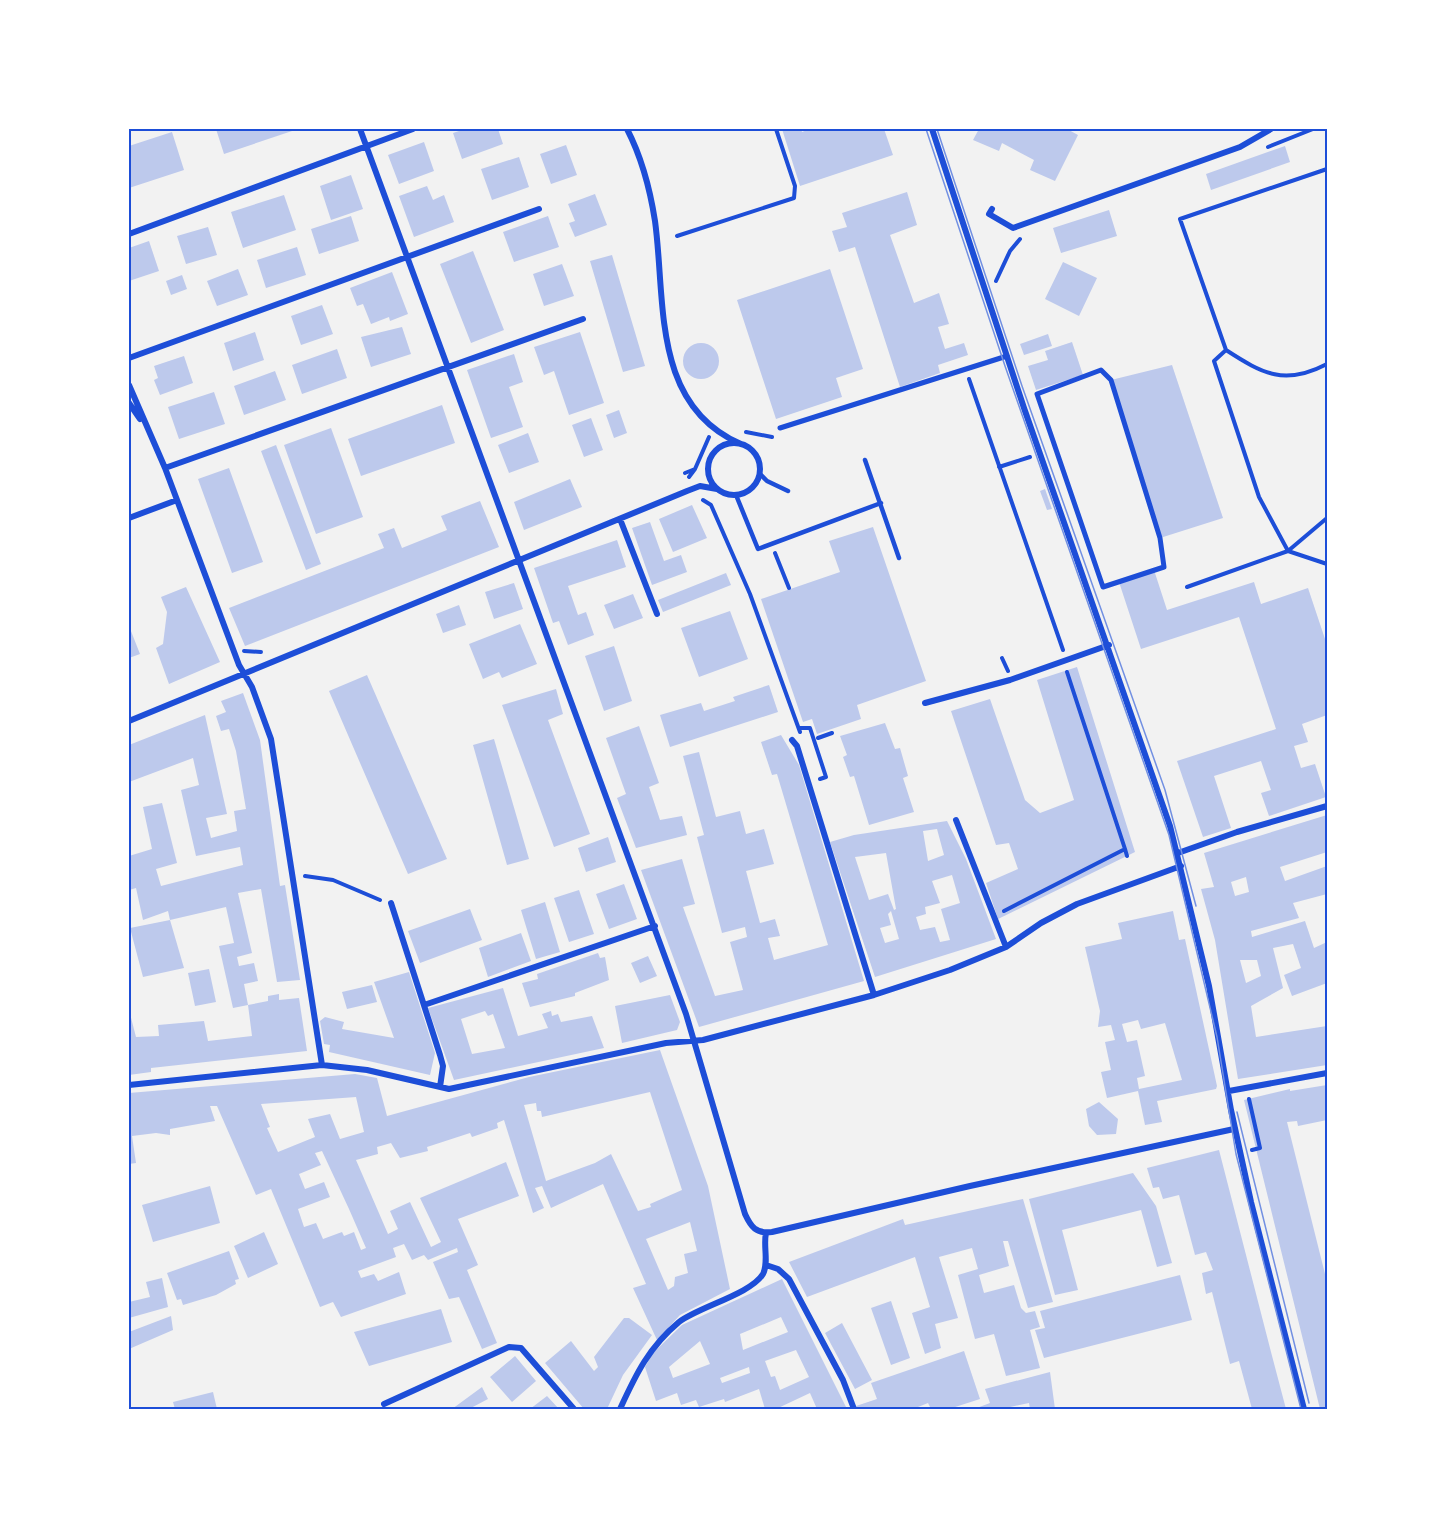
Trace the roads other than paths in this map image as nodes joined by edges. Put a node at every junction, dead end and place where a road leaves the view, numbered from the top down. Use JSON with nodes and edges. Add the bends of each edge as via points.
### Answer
{"nodes":[{"id":1,"x":360,"y":129,"type":"edge"},
{"id":2,"x":413,"y":129,"type":"edge"},
{"id":3,"x":627,"y":129,"type":"edge"},
{"id":4,"x":932,"y":129,"type":"edge"},
{"id":5,"x":1271,"y":129,"type":"edge"},
{"id":6,"x":365,"y":147,"type":"junction"},
{"id":7,"x":539,"y":209,"type":"dead end"},
{"id":8,"x":992,"y":209,"type":"dead end"},
{"id":9,"x":129,"y":234,"type":"edge"},
{"id":10,"x":405,"y":259,"type":"junction"},
{"id":11,"x":583,"y":319,"type":"dead end"},
{"id":12,"x":1007,"y":356,"type":"junction"},
{"id":13,"x":129,"y":358,"type":"edge"},
{"id":14,"x":446,"y":368,"type":"junction"},
{"id":15,"x":1101,"y":370,"type":"joint"},
{"id":16,"x":129,"y":385,"type":"edge"},
{"id":17,"x":129,"y":403,"type":"edge"},
{"id":18,"x":780,"y":428,"type":"dead end"},
{"id":19,"x":147,"y":430,"type":"junction"},
{"id":20,"x":741,"y":444,"type":"junction"},
{"id":21,"x":866,"y":460,"type":"dead end"},
{"id":22,"x":165,"y":468,"type":"junction"},
{"id":23,"x":760,"y":474,"type":"junction"},
{"id":24,"x":717,"y":489,"type":"junction"},
{"id":25,"x":788,"y":491,"type":"dead end"},
{"id":26,"x":736,"y":495,"type":"junction"},
{"id":27,"x":177,"y":500,"type":"junction"},
{"id":28,"x":881,"y":503,"type":"junction"},
{"id":29,"x":129,"y":518,"type":"edge"},
{"id":30,"x":620,"y":519,"type":"junction"},
{"id":31,"x":899,"y":558,"type":"dead end"},
{"id":32,"x":519,"y":561,"type":"junction"},
{"id":33,"x":657,"y":614,"type":"dead end"},
{"id":34,"x":1109,"y":645,"type":"junction"},
{"id":35,"x":243,"y":673,"type":"junction"},
{"id":36,"x":925,"y":703,"type":"dead end"},
{"id":37,"x":129,"y":721,"type":"edge"},
{"id":38,"x":792,"y":740,"type":"dead end"},
{"id":39,"x":1327,"y":806,"type":"edge"},
{"id":40,"x":956,"y":820,"type":"dead end"},
{"id":41,"x":1178,"y":853,"type":"junction"},
{"id":42,"x":1181,"y":866,"type":"junction"},
{"id":43,"x":391,"y":903,"type":"road end"},
{"id":44,"x":655,"y":927,"type":"junction"},
{"id":45,"x":1006,"y":947,"type":"junction"},
{"id":46,"x":874,"y":995,"type":"junction"},
{"id":47,"x":424,"y":1005,"type":"junction"},
{"id":48,"x":694,"y":1042,"type":"junction"},
{"id":49,"x":322,"y":1065,"type":"junction"},
{"id":50,"x":1327,"y":1073,"type":"edge"},
{"id":51,"x":129,"y":1086,"type":"edge"},
{"id":52,"x":440,"y":1087,"type":"junction"},
{"id":53,"x":1229,"y":1091,"type":"junction"},
{"id":54,"x":1234,"y":1129,"type":"junction"},
{"id":55,"x":766,"y":1233,"type":"junction"},
{"id":56,"x":766,"y":1265,"type":"junction"},
{"id":57,"x":384,"y":1404,"type":"dead end"},
{"id":58,"x":574,"y":1409,"type":"edge"},
{"id":59,"x":620,"y":1409,"type":"edge"},
{"id":60,"x":854,"y":1409,"type":"edge"},
{"id":61,"x":1304,"y":1409,"type":"edge"}],
"edges":[{"from":1,"to":6,"type":"street"},
{"from":2,"to":6,"type":"street"},
{"from":3,"to":20,"type":"street","via":[[651,201],[664,327],[677,382],[710,423]]},
{"from":4,"to":12,"type":"street"},
{"from":5,"to":8,"type":"street","via":[[1240,147],[1013,228],[989,214]]},
{"from":6,"to":9,"type":"street"},
{"from":6,"to":10,"type":"street"},
{"from":7,"to":10,"type":"street"},
{"from":10,"to":13,"type":"street"},
{"from":10,"to":14,"type":"street"},
{"from":11,"to":14,"type":"street"},
{"from":12,"to":18,"type":"street"},
{"from":12,"to":34,"type":"street"},
{"from":14,"to":22,"type":"street"},
{"from":14,"to":32,"type":"street"},
{"from":15,"to":15,"type":"street","via":[[1037,394],[1103,587],[1164,567],[1160,538],[1114,391]]},
{"from":16,"to":19,"type":"street"},
{"from":17,"to":19,"type":"street"},
{"from":19,"to":22,"type":"street"},
{"from":20,"to":23,"type":"street","via":[[757,457]]},
{"from":20,"to":24,"type":"street","via":[[726,445],[712,456],[709,473]]},
{"from":21,"to":28,"type":"lane"},
{"from":22,"to":27,"type":"street"},
{"from":23,"to":25,"type":"lane"},
{"from":23,"to":26,"type":"street","via":[[751,489]]},
{"from":24,"to":26,"type":"street"},
{"from":24,"to":30,"type":"street","via":[[700,486]]},
{"from":26,"to":28,"type":"lane","via":[[758,549]]},
{"from":27,"to":29,"type":"street"},
{"from":27,"to":35,"type":"street"},
{"from":28,"to":31,"type":"lane"},
{"from":30,"to":32,"type":"street"},
{"from":30,"to":33,"type":"street"},
{"from":32,"to":35,"type":"street"},
{"from":32,"to":44,"type":"street"},
{"from":34,"to":36,"type":"street","via":[[1010,680]]},
{"from":34,"to":41,"type":"street"},
{"from":35,"to":37,"type":"street"},
{"from":35,"to":49,"type":"street","via":[[271,740]]},
{"from":38,"to":46,"type":"street"},
{"from":39,"to":41,"type":"street"},
{"from":40,"to":45,"type":"street"},
{"from":41,"to":42,"type":"street"},
{"from":42,"to":45,"type":"street","via":[[1077,903]]},
{"from":42,"to":53,"type":"street"},
{"from":43,"to":47,"type":"street"},
{"from":44,"to":47,"type":"street"},
{"from":44,"to":48,"type":"street"},
{"from":45,"to":46,"type":"street"},
{"from":46,"to":48,"type":"street"},
{"from":47,"to":52,"type":"street","via":[[443,1066]]},
{"from":48,"to":52,"type":"street","via":[[666,1043],[491,1081]]},
{"from":48,"to":55,"type":"street","via":[[745,1214],[751,1226]]},
{"from":49,"to":51,"type":"street"},
{"from":49,"to":52,"type":"street","via":[[367,1070]]},
{"from":50,"to":53,"type":"street"},
{"from":53,"to":54,"type":"street"},
{"from":54,"to":55,"type":"street"},
{"from":54,"to":61,"type":"street"},
{"from":55,"to":56,"type":"street"},
{"from":56,"to":59,"type":"street","via":[[753,1283],[680,1321],[647,1354]]},
{"from":56,"to":60,"type":"street","via":[[789,1279],[843,1380]]},
{"from":57,"to":58,"type":"street","via":[[509,1347],[521,1348]]}]}
